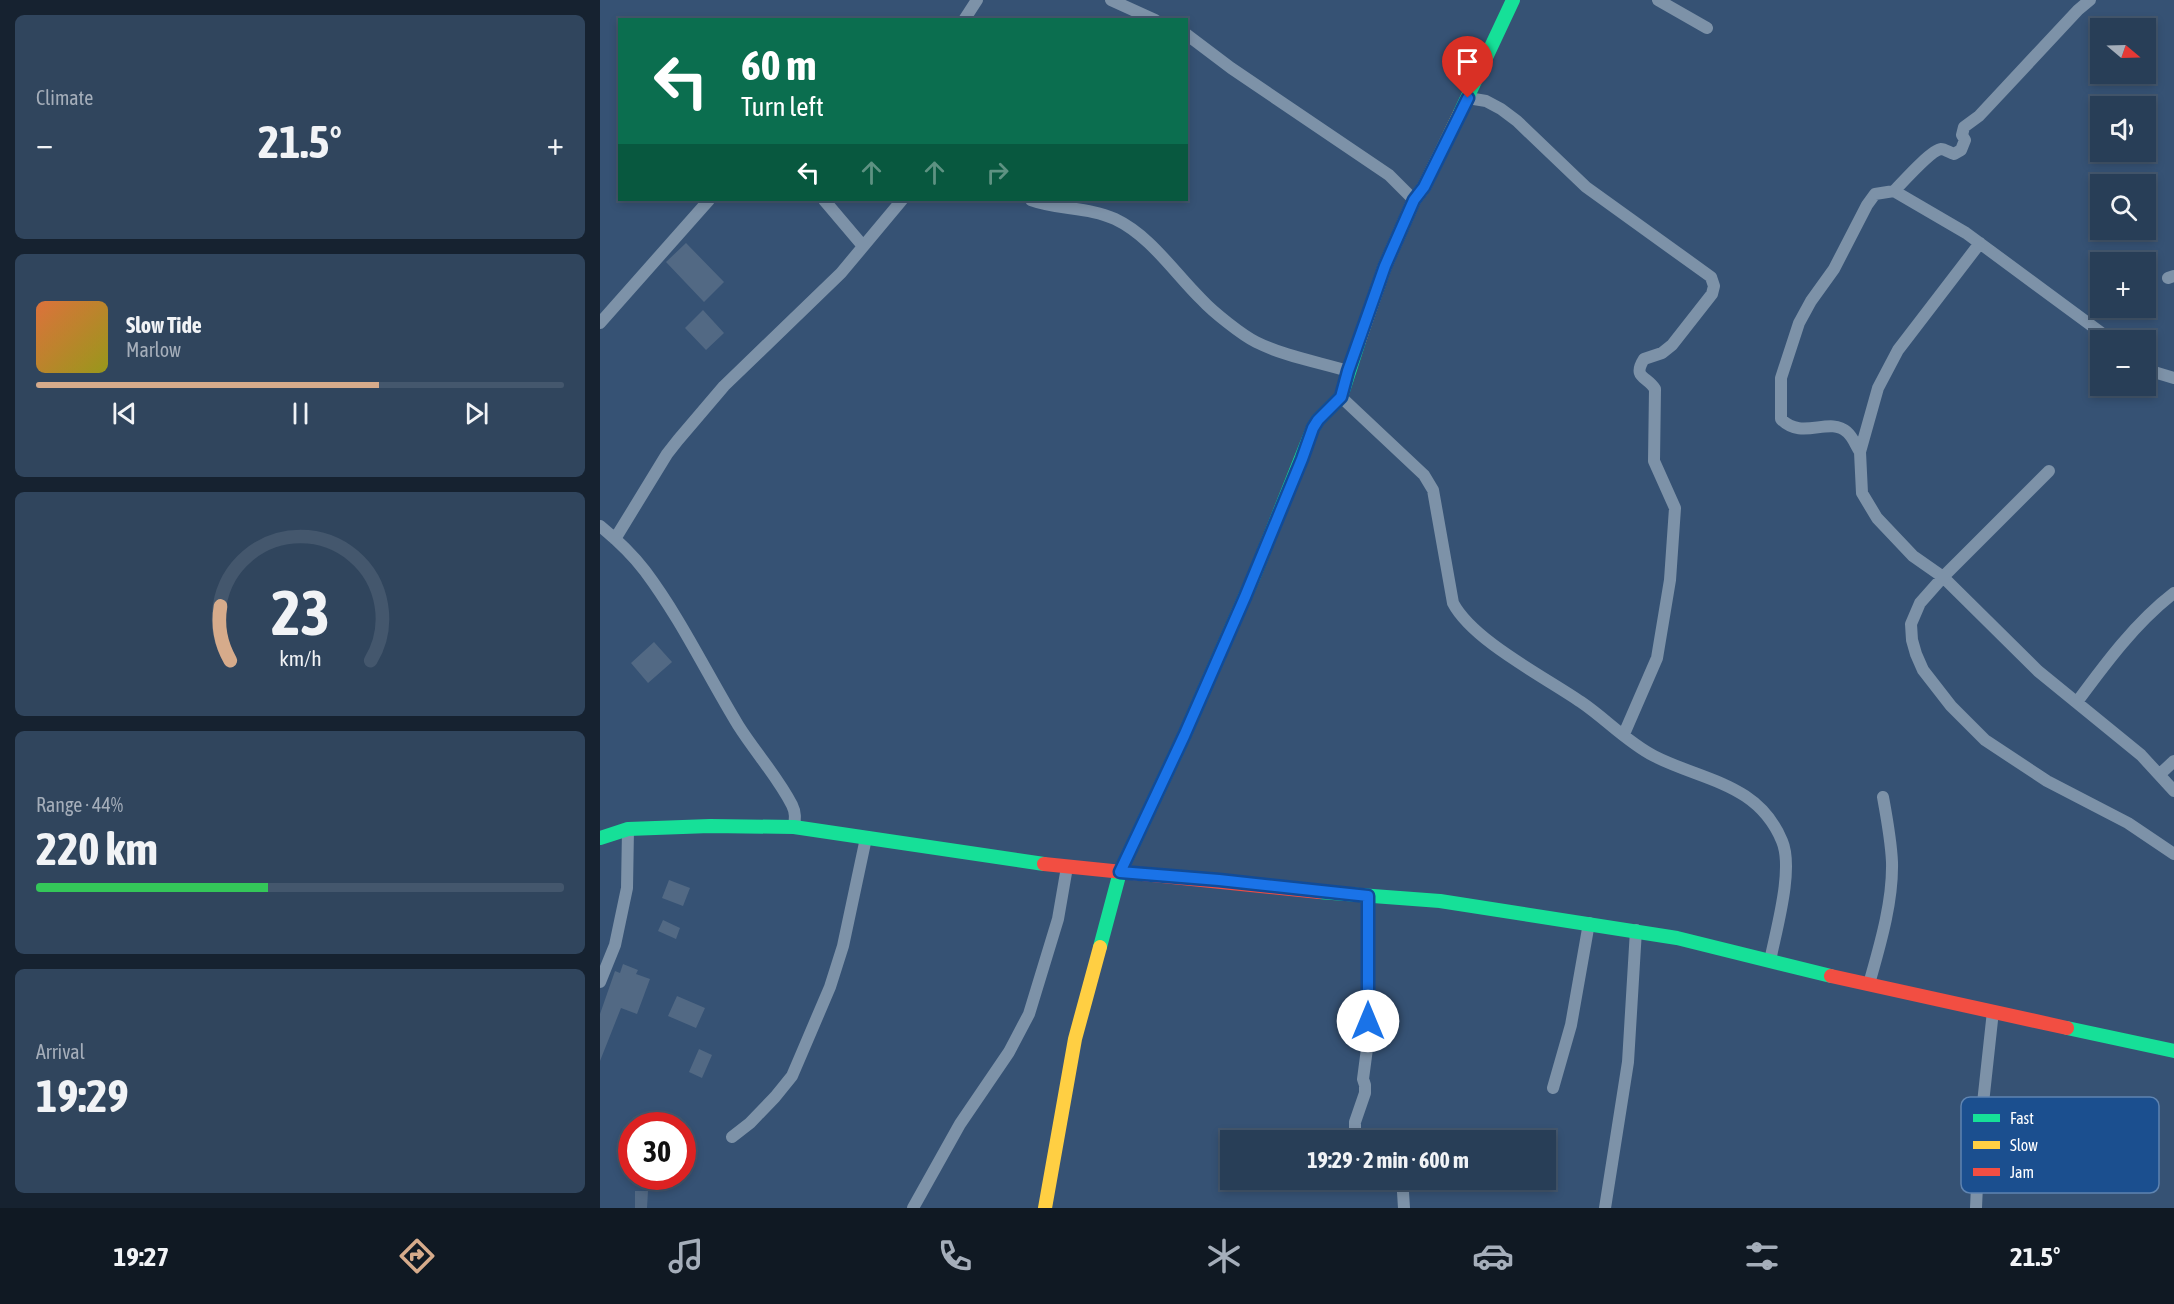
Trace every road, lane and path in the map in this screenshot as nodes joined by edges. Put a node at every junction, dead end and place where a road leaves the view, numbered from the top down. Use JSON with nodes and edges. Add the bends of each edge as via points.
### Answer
{"nodes":[{"id":1,"x":977,"y":0,"type":"edge"},
{"id":2,"x":1111,"y":0,"type":"edge"},
{"id":3,"x":1513,"y":0,"type":"edge"},
{"id":4,"x":1658,"y":0,"type":"edge"},
{"id":5,"x":2090,"y":0,"type":"edge"},
{"id":6,"x":965,"y":18,"type":"edge"},
{"id":7,"x":1151,"y":18,"type":"edge"},
{"id":8,"x":1707,"y":28,"type":"dead end"},
{"id":9,"x":1188,"y":35,"type":"edge"},
{"id":10,"x":1468,"y":98,"type":"junction"},
{"id":11,"x":1894,"y":191,"type":"junction"},
{"id":12,"x":1414,"y":200,"type":"junction"},
{"id":13,"x":708,"y":201,"type":"edge"},
{"id":14,"x":825,"y":201,"type":"edge"},
{"id":15,"x":901,"y":201,"type":"edge"},
{"id":16,"x":1034,"y":201,"type":"edge"},
{"id":17,"x":1980,"y":243,"type":"junction"},
{"id":18,"x":863,"y":246,"type":"junction"},
{"id":19,"x":600,"y":323,"type":"edge"},
{"id":20,"x":2097,"y":330,"type":"edge"},
{"id":21,"x":1348,"y":371,"type":"junction"},
{"id":22,"x":2156,"y":373,"type":"edge"},
{"id":23,"x":2174,"y":378,"type":"edge"},
{"id":24,"x":1341,"y":397,"type":"junction"},
{"id":25,"x":1860,"y":453,"type":"junction"},
{"id":26,"x":2049,"y":471,"type":"dead end"},
{"id":27,"x":605,"y":534,"type":"edge"},
{"id":28,"x":1943,"y":577,"type":"junction"},
{"id":29,"x":2174,"y":593,"type":"edge"},
{"id":30,"x":2077,"y":702,"type":"junction"},
{"id":31,"x":1624,"y":734,"type":"junction"},
{"id":32,"x":2174,"y":761,"type":"edge"},
{"id":33,"x":2160,"y":774,"type":"junction"},
{"id":34,"x":2174,"y":791,"type":"edge"},
{"id":35,"x":1883,"y":798,"type":"dead end"},
{"id":36,"x":794,"y":827,"type":"junction"},
{"id":37,"x":628,"y":829,"type":"junction"},
{"id":38,"x":600,"y":838,"type":"edge"},
{"id":39,"x":866,"y":838,"type":"junction"},
{"id":40,"x":2174,"y":854,"type":"edge"},
{"id":41,"x":1067,"y":867,"type":"junction"},
{"id":42,"x":1120,"y":872,"type":"junction"},
{"id":43,"x":1368,"y":896,"type":"junction"},
{"id":44,"x":1588,"y":923,"type":"junction"},
{"id":45,"x":1636,"y":930,"type":"junction"},
{"id":46,"x":1770,"y":961,"type":"junction"},
{"id":47,"x":600,"y":982,"type":"edge"},
{"id":48,"x":1869,"y":984,"type":"junction"},
{"id":49,"x":1993,"y":1011,"type":"junction"},
{"id":50,"x":2174,"y":1051,"type":"edge"},
{"id":51,"x":1553,"y":1088,"type":"dead end"},
{"id":52,"x":1984,"y":1097,"type":"edge"},
{"id":53,"x":1355,"y":1130,"type":"edge"},
{"id":54,"x":732,"y":1137,"type":"dead end"},
{"id":55,"x":1405,"y":1190,"type":"edge"},
{"id":56,"x":1977,"y":1193,"type":"edge"},
{"id":57,"x":913,"y":1208,"type":"edge"},
{"id":58,"x":1045,"y":1208,"type":"edge"},
{"id":59,"x":1404,"y":1208,"type":"edge"},
{"id":60,"x":1605,"y":1208,"type":"edge"},
{"id":61,"x":1976,"y":1208,"type":"edge"}],
"edges":[{"from":1,"to":6,"type":"street"},
{"from":2,"to":7,"type":"street"},
{"from":3,"to":10,"type":"street"},
{"from":4,"to":8,"type":"street"},
{"from":5,"to":11,"type":"street","via":[[1964,127],[1961,150],[1954,154],[1944,149],[1935,151]]},
{"from":9,"to":12,"type":"street","via":[[1389,176]]},
{"from":10,"to":12,"type":"street"},
{"from":10,"to":31,"type":"street","via":[[1486,101],[1509,115],[1586,187],[1711,277],[1714,286],[1712,294],[1672,345],[1644,359],[1640,366],[1642,377],[1655,389],[1654,460],[1675,508],[1670,580],[1657,658]]},
{"from":11,"to":17,"type":"street"},
{"from":11,"to":25,"type":"street","via":[[1875,194],[1867,205],[1834,269],[1799,323],[1781,378],[1781,419],[1788,426],[1841,428]]},
{"from":12,"to":21,"type":"street","via":[[1385,266]]},
{"from":13,"to":19,"type":"street"},
{"from":14,"to":18,"type":"street"},
{"from":15,"to":18,"type":"street"},
{"from":16,"to":21,"type":"street","via":[[1099,213],[1116,220],[1150,246],[1201,300],[1254,341]]},
{"from":17,"to":20,"type":"street"},
{"from":17,"to":25,"type":"street","via":[[1898,350],[1878,388]]},
{"from":18,"to":27,"type":"street","via":[[841,273],[724,386]]},
{"from":21,"to":24,"type":"street"},
{"from":22,"to":23,"type":"street"},
{"from":24,"to":31,"type":"street","via":[[1424,475],[1433,490],[1453,603],[1459,614],[1471,627]]},
{"from":24,"to":42,"type":"street","via":[[1313,428],[1254,576]]},
{"from":25,"to":28,"type":"street","via":[[1862,494],[1877,518],[1913,556]]},
{"from":26,"to":28,"type":"street"},
{"from":27,"to":36,"type":"street","via":[[644,569],[667,602],[740,728],[793,806]]},
{"from":28,"to":30,"type":"street","via":[[2038,671]]},
{"from":28,"to":40,"type":"street","via":[[1920,603],[1911,624],[1912,640],[1923,670],[1951,706],[1985,740],[2015,761],[2128,823]]},
{"from":29,"to":30,"type":"street","via":[[2159,604]]},
{"from":30,"to":33,"type":"street"},
{"from":31,"to":46,"type":"street","via":[[1654,756],[1738,791],[1760,806],[1772,823],[1783,842],[1786,876]]},
{"from":32,"to":33,"type":"street"},
{"from":33,"to":34,"type":"street"},
{"from":35,"to":48,"type":"street","via":[[1892,864],[1881,942]]},
{"from":36,"to":37,"type":"street"},
{"from":36,"to":39,"type":"street"},
{"from":37,"to":38,"type":"street"},
{"from":37,"to":47,"type":"street","via":[[627,888],[615,945]]},
{"from":39,"to":41,"type":"street"},
{"from":39,"to":54,"type":"street","via":[[843,946],[792,1076],[750,1123]]},
{"from":41,"to":42,"type":"street"},
{"from":41,"to":57,"type":"street","via":[[1058,919],[1029,1014]]},
{"from":42,"to":43,"type":"street"},
{"from":42,"to":58,"type":"street","via":[[1075,1039]]},
{"from":43,"to":44,"type":"street","via":[[1440,901]]},
{"from":43,"to":53,"type":"street","via":[[1368,1041],[1365,1094]]},
{"from":44,"to":45,"type":"street"},
{"from":44,"to":51,"type":"street","via":[[1571,1025]]},
{"from":45,"to":46,"type":"street"},
{"from":45,"to":60,"type":"street","via":[[1628,1062]]},
{"from":46,"to":48,"type":"street"},
{"from":48,"to":49,"type":"street"},
{"from":49,"to":50,"type":"street"},
{"from":49,"to":52,"type":"street"},
{"from":55,"to":59,"type":"street"},
{"from":56,"to":61,"type":"street"}]}
